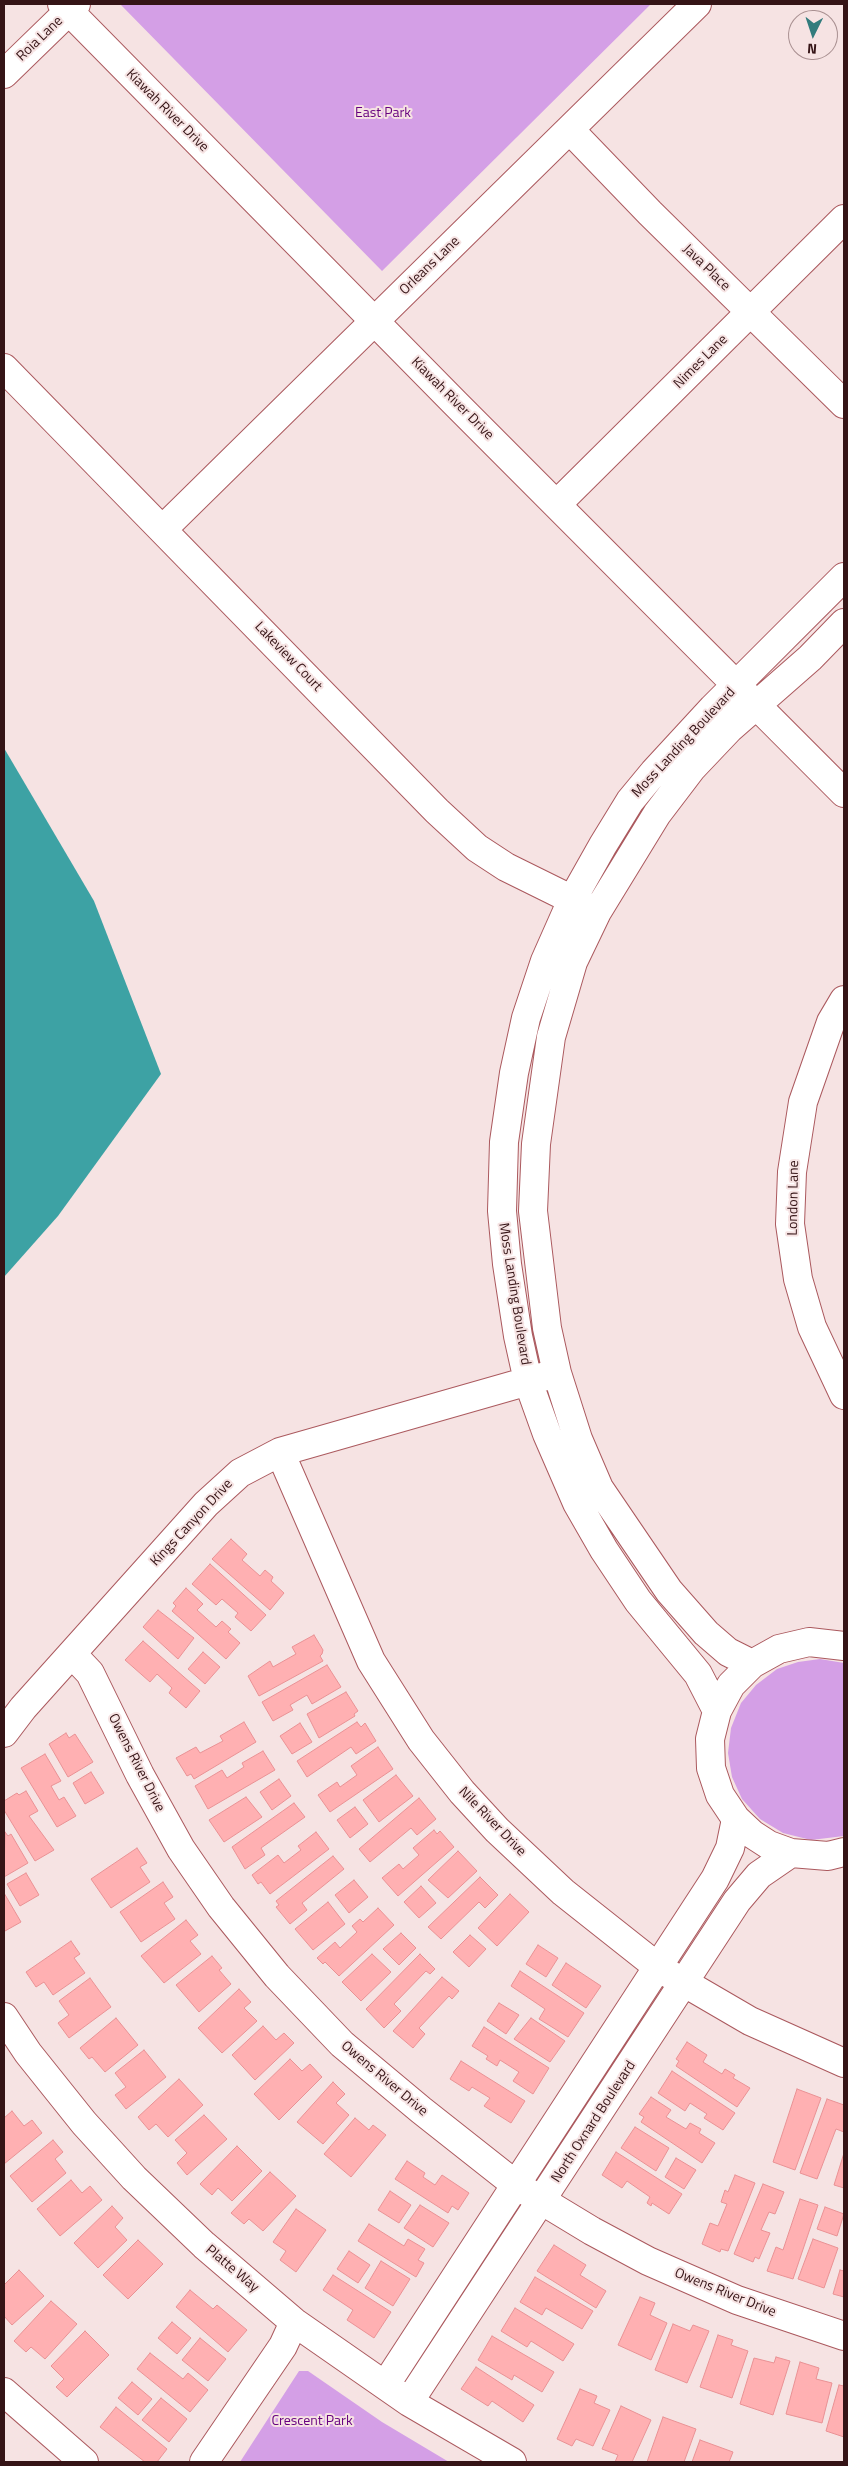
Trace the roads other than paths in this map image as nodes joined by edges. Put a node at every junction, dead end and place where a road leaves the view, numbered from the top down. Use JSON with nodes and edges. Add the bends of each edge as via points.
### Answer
{"nodes":[{"id":1,"x":697,"y":4,"type":"edge"},
{"id":2,"x":69,"y":6,"type":"edge"},
{"id":3,"x":4,"y":74,"type":"edge"},
{"id":4,"x":570,"y":130,"type":"junction"},
{"id":5,"x":844,"y":219,"type":"edge"},
{"id":6,"x":752,"y":312,"type":"junction"},
{"id":7,"x":374,"y":321,"type":"junction"},
{"id":8,"x":4,"y":368,"type":"edge"},
{"id":9,"x":844,"y":404,"type":"edge"},
{"id":10,"x":557,"y":504,"type":"junction"},
{"id":11,"x":163,"y":529,"type":"junction"},
{"id":12,"x":844,"y":577,"type":"edge"},
{"id":13,"x":844,"y":623,"type":"edge"},
{"id":14,"x":736,"y":686,"type":"junction"},
{"id":15,"x":756,"y":706,"type":"junction"},
{"id":16,"x":844,"y":793,"type":"edge"},
{"id":17,"x":572,"y":900,"type":"junction"},
{"id":18,"x":597,"y":912,"type":"junction"},
{"id":19,"x":844,"y":1000,"type":"edge"},
{"id":20,"x":557,"y":1373,"type":"junction"},
{"id":21,"x":528,"y":1382,"type":"junction"},
{"id":22,"x":844,"y":1395,"type":"edge"},
{"id":23,"x":280,"y":1452,"type":"junction"},
{"id":24,"x":843,"y":1644,"type":"edge"},
{"id":25,"x":72,"y":1654,"type":"junction"},
{"id":26,"x":752,"y":1664,"type":"junction"},
{"id":27,"x":717,"y":1712,"type":"junction"},
{"id":28,"x":4,"y":1733,"type":"edge"},
{"id":29,"x":736,"y":1819,"type":"junction"},
{"id":30,"x":844,"y":1852,"type":"edge"},
{"id":31,"x":791,"y":1854,"type":"junction"},
{"id":32,"x":659,"y":1968,"type":"junction"},
{"id":33,"x":684,"y":1984,"type":"junction"},
{"id":34,"x":4,"y":2016,"type":"edge"},
{"id":35,"x":844,"y":2063,"type":"edge"},
{"id":36,"x":516,"y":2185,"type":"junction"},
{"id":37,"x":542,"y":2202,"type":"junction"},
{"id":38,"x":294,"y":2322,"type":"junction"},
{"id":39,"x":844,"y":2336,"type":"edge"},
{"id":40,"x":386,"y":2384,"type":"junction"},
{"id":41,"x":4,"y":2392,"type":"edge"},
{"id":42,"x":409,"y":2402,"type":"junction"},
{"id":43,"x":84,"y":2462,"type":"edge"},
{"id":44,"x":204,"y":2462,"type":"edge"},
{"id":45,"x":511,"y":2462,"type":"edge"}],
"edges":[{"from":1,"to":4,"type":"street","name":"Orleans Lane"},
{"from":2,"to":3,"type":"street","name":"Roia Lane"},
{"from":2,"to":7,"type":"street","name":"Kiawah River Drive"},
{"from":4,"to":6,"type":"street","name":"Java Place"},
{"from":4,"to":7,"type":"street","name":"Orleans Lane"},
{"from":5,"to":6,"type":"street","name":"Nimes Lane"},
{"from":6,"to":9,"type":"street","name":"Java Place"},
{"from":6,"to":10,"type":"street","name":"Nimes Lane"},
{"from":7,"to":10,"type":"street","name":"Kiawah River Drive"},
{"from":7,"to":11,"type":"street","name":"Orleans Lane"},
{"from":8,"to":11,"type":"street","name":"Lakeview Court"},
{"from":10,"to":14,"type":"street","name":"Kiawah River Drive"},
{"from":11,"to":17,"type":"street","name":"Lakeview Court","via":[[437,811],[478,848],[506,867]]},
{"from":12,"to":14,"type":"street","name":"Moss Landing Boulevard"},
{"from":13,"to":15,"type":"street","name":"Moss Landing Boulevard"},
{"from":14,"to":15,"type":"street","name":"Kiawah River Drive"},
{"from":14,"to":17,"type":"street","name":"Moss Landing Boulevard","via":[[712,708],[630,801]]},
{"from":15,"to":16,"type":"street","name":"Kiawah River Drive"},
{"from":15,"to":18,"type":"street","name":"Moss Landing Boulevard","via":[[692,768],[657,814]]},
{"from":17,"to":18,"type":"street","name":"Lakeview Court"},
{"from":17,"to":21,"type":"street","name":"Moss Landing Boulevard","via":[[545,960],[526,1018],[504,1142],[502,1211],[506,1264]]},
{"from":18,"to":20,"type":"street","name":"Moss Landing Boulevard","via":[[573,962],[551,1037],[536,1144],[533,1211],[547,1328]]},
{"from":19,"to":22,"type":"street","name":"London Lane","via":[[831,1022],[803,1102],[792,1172],[790,1224],[798,1278],[812,1327]]},
{"from":20,"to":21,"type":"street","name":"Kings Canyon Drive"},
{"from":20,"to":26,"type":"street","name":"Moss Landing Boulevard","via":[[578,1439],[599,1488],[634,1542],[669,1592],[706,1633],[728,1652]]},
{"from":21,"to":23,"type":"street","name":"Kings Canyon Drive"},
{"from":21,"to":27,"type":"street","name":"Moss Landing Boulevard","via":[[547,1434],[586,1518],[638,1601],[698,1674]]},
{"from":23,"to":25,"type":"street","name":"Kings Canyon Drive","via":[[240,1472],[206,1504]]},
{"from":23,"to":32,"type":"street","name":"Nile River Drive","via":[[372,1661],[421,1740],[496,1830],[563,1892]]},
{"from":24,"to":26,"type":"street","via":[[809,1642],[779,1649]]},
{"from":25,"to":28,"type":"street","name":"Kings Canyon Drive"},
{"from":25,"to":36,"type":"street","name":"Owens River Drive","via":[[90,1673],[181,1849],[221,1907],[277,1976],[342,2044]]},
{"from":26,"to":27,"type":"street","via":[[731,1685]]},
{"from":27,"to":29,"type":"street","via":[[710,1739],[711,1768],[720,1795]]},
{"from":29,"to":31,"type":"street","via":[[769,1845]]},
{"from":29,"to":32,"type":"street","via":[[730,1848],[720,1872]]},
{"from":30,"to":31,"type":"street","via":[[828,1856]]},
{"from":31,"to":33,"type":"street","name":"North Oxnard Boulevard","via":[[759,1875],[741,1896]]},
{"from":32,"to":33,"type":"street","name":"Nile River Drive"},
{"from":32,"to":36,"type":"street"},
{"from":33,"to":35,"type":"street","name":"Nile River Drive","via":[[750,2021]]},
{"from":33,"to":37,"type":"street","name":"North Oxnard Boulevard"},
{"from":34,"to":38,"type":"street","name":"Platte Way","via":[[28,2053],[134,2178]]},
{"from":36,"to":37,"type":"street","name":"Owens River Drive"},
{"from":36,"to":40,"type":"street"},
{"from":37,"to":39,"type":"street","name":"Owens River Drive","via":[[648,2260],[728,2296]]},
{"from":37,"to":42,"type":"street","name":"North Oxnard Boulevard"},
{"from":38,"to":40,"type":"street","name":"Platte Way"},
{"from":38,"to":44,"type":"street","via":[[283,2346]]},
{"from":40,"to":42,"type":"street","name":"Platte Way"},
{"from":41,"to":43,"type":"street"},
{"from":42,"to":45,"type":"street","name":"Platte Way"}]}
